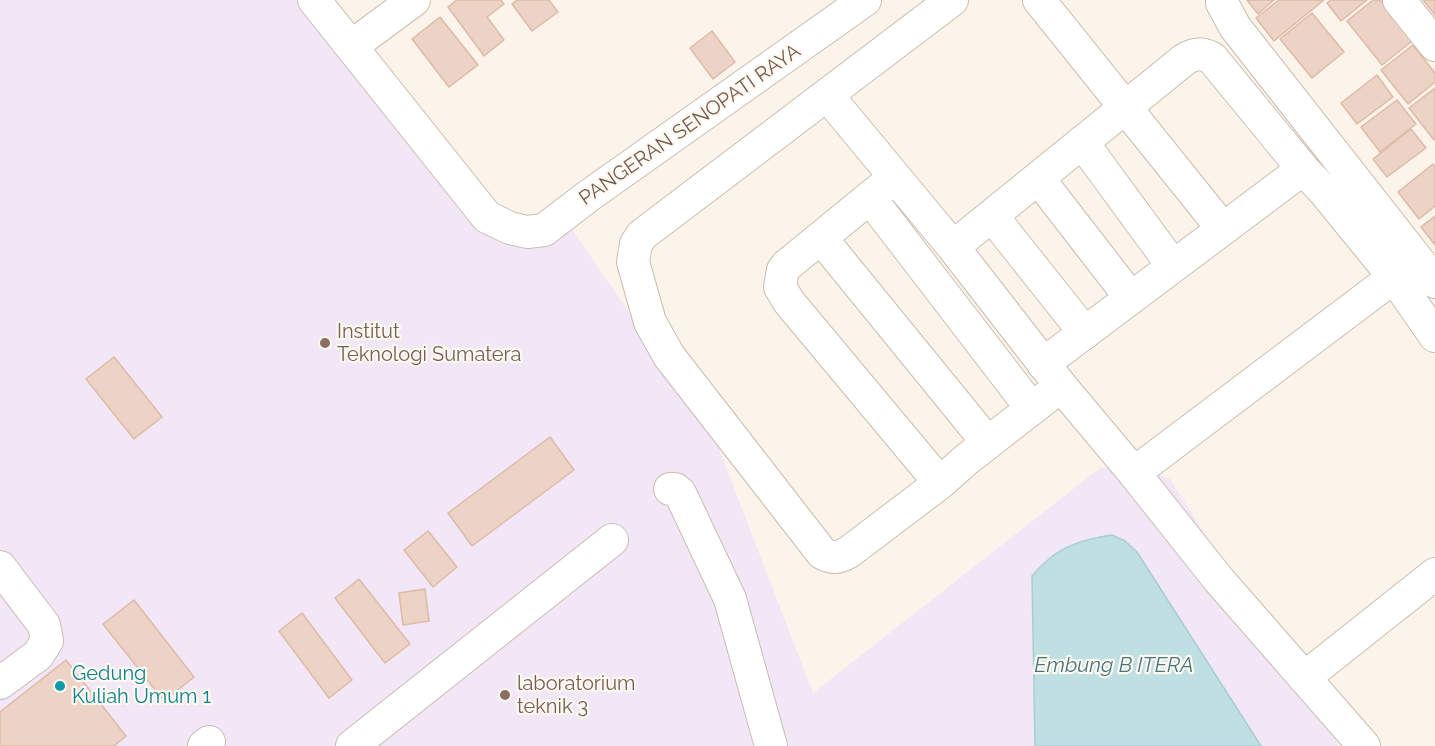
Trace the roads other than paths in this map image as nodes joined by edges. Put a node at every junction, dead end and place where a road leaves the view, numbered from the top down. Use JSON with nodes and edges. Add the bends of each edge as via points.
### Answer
{"nodes":[{"id":1,"x":314,"y":0,"type":"edge"},
{"id":2,"x":334,"y":0,"type":"edge"},
{"id":3,"x":414,"y":0,"type":"edge"},
{"id":4,"x":866,"y":0,"type":"edge"},
{"id":5,"x":952,"y":0,"type":"edge"},
{"id":6,"x":1039,"y":0,"type":"edge"},
{"id":7,"x":1222,"y":0,"type":"edge"},
{"id":8,"x":1399,"y":0,"type":"edge"},
{"id":9,"x":364,"y":37,"type":"junction"},
{"id":10,"x":1435,"y":45,"type":"edge"},
{"id":11,"x":828,"y":95,"type":"junction"},
{"id":12,"x":1126,"y":107,"type":"junction"},
{"id":13,"x":1082,"y":142,"type":"junction"},
{"id":14,"x":1303,"y":169,"type":"junction"},
{"id":15,"x":895,"y":177,"type":"junction"},
{"id":16,"x":1038,"y":178,"type":"junction"},
{"id":17,"x":870,"y":198,"type":"junction"},
{"id":18,"x":992,"y":216,"type":"junction"},
{"id":19,"x":510,"y":228,"type":"junction"},
{"id":20,"x":1223,"y":228,"type":"junction"},
{"id":21,"x":821,"y":237,"type":"junction"},
{"id":22,"x":953,"y":247,"type":"junction"},
{"id":23,"x":1173,"y":266,"type":"junction"},
{"id":24,"x":1394,"y":277,"type":"junction"},
{"id":25,"x":1435,"y":282,"type":"edge"},
{"id":26,"x":1131,"y":298,"type":"junction"},
{"id":27,"x":1085,"y":333,"type":"junction"},
{"id":28,"x":1435,"y":336,"type":"edge"},
{"id":29,"x":1052,"y":375,"type":"junction"},
{"id":30,"x":1032,"y":409,"type":"junction"},
{"id":31,"x":988,"y":443,"type":"junction"},
{"id":32,"x":1134,"y":473,"type":"junction"},
{"id":33,"x":940,"y":483,"type":"junction"},
{"id":34,"x":670,"y":489,"type":"dead end"},
{"id":35,"x":612,"y":540,"type":"dead end"},
{"id":36,"x":0,"y":567,"type":"edge"},
{"id":37,"x":1435,"y":574,"type":"edge"},
{"id":38,"x":1304,"y":678,"type":"junction"},
{"id":39,"x":0,"y":683,"type":"edge"},
{"id":40,"x":352,"y":746,"type":"edge"},
{"id":41,"x":771,"y":746,"type":"edge"},
{"id":42,"x":1364,"y":746,"type":"edge"}],
"edges":[{"from":1,"to":19,"type":"street","name":"PANGERAN SENOPATI RAYA","via":[[487,217]]},
{"from":2,"to":9,"type":"street"},
{"from":3,"to":9,"type":"street"},
{"from":4,"to":19,"type":"street","name":"PANGERAN SENOPATI RAYA","via":[[544,230],[526,232]]},
{"from":5,"to":11,"type":"street"},
{"from":6,"to":12,"type":"street"},
{"from":7,"to":25,"type":"street","via":[[1235,27]]},
{"from":8,"to":10,"type":"street"},
{"from":9,"to":19,"type":"street","via":[[499,208]]},
{"from":11,"to":15,"type":"street"},
{"from":11,"to":33,"type":"street","via":[[642,235],[633,262],[650,322],[669,356],[822,553],[839,558]]},
{"from":12,"to":13,"type":"street"},
{"from":12,"to":14,"type":"street","via":[[1185,59],[1203,54],[1212,58]]},
{"from":12,"to":20,"type":"street"},
{"from":13,"to":16,"type":"street"},
{"from":13,"to":23,"type":"street"},
{"from":14,"to":20,"type":"street"},
{"from":14,"to":24,"type":"street"},
{"from":15,"to":17,"type":"street"},
{"from":15,"to":22,"type":"street"},
{"from":16,"to":18,"type":"street"},
{"from":16,"to":26,"type":"street"},
{"from":17,"to":21,"type":"street"},
{"from":17,"to":30,"type":"street"},
{"from":18,"to":22,"type":"street"},
{"from":18,"to":27,"type":"street"},
{"from":20,"to":23,"type":"street"},
{"from":21,"to":31,"type":"street"},
{"from":21,"to":33,"type":"street","via":[[786,266],[780,287]]},
{"from":22,"to":29,"type":"street"},
{"from":23,"to":26,"type":"street"},
{"from":24,"to":28,"type":"street"},
{"from":24,"to":32,"type":"street"},
{"from":26,"to":27,"type":"street"},
{"from":27,"to":29,"type":"street"},
{"from":29,"to":30,"type":"street"},
{"from":29,"to":32,"type":"street"},
{"from":30,"to":31,"type":"street"},
{"from":31,"to":33,"type":"street"},
{"from":32,"to":38,"type":"street"},
{"from":34,"to":41,"type":"street","via":[[680,493],[730,599]]},
{"from":35,"to":40,"type":"street"},
{"from":36,"to":39,"type":"street","via":[[44,626],[47,640],[38,655]]},
{"from":37,"to":38,"type":"street"},
{"from":38,"to":42,"type":"street"}]}
